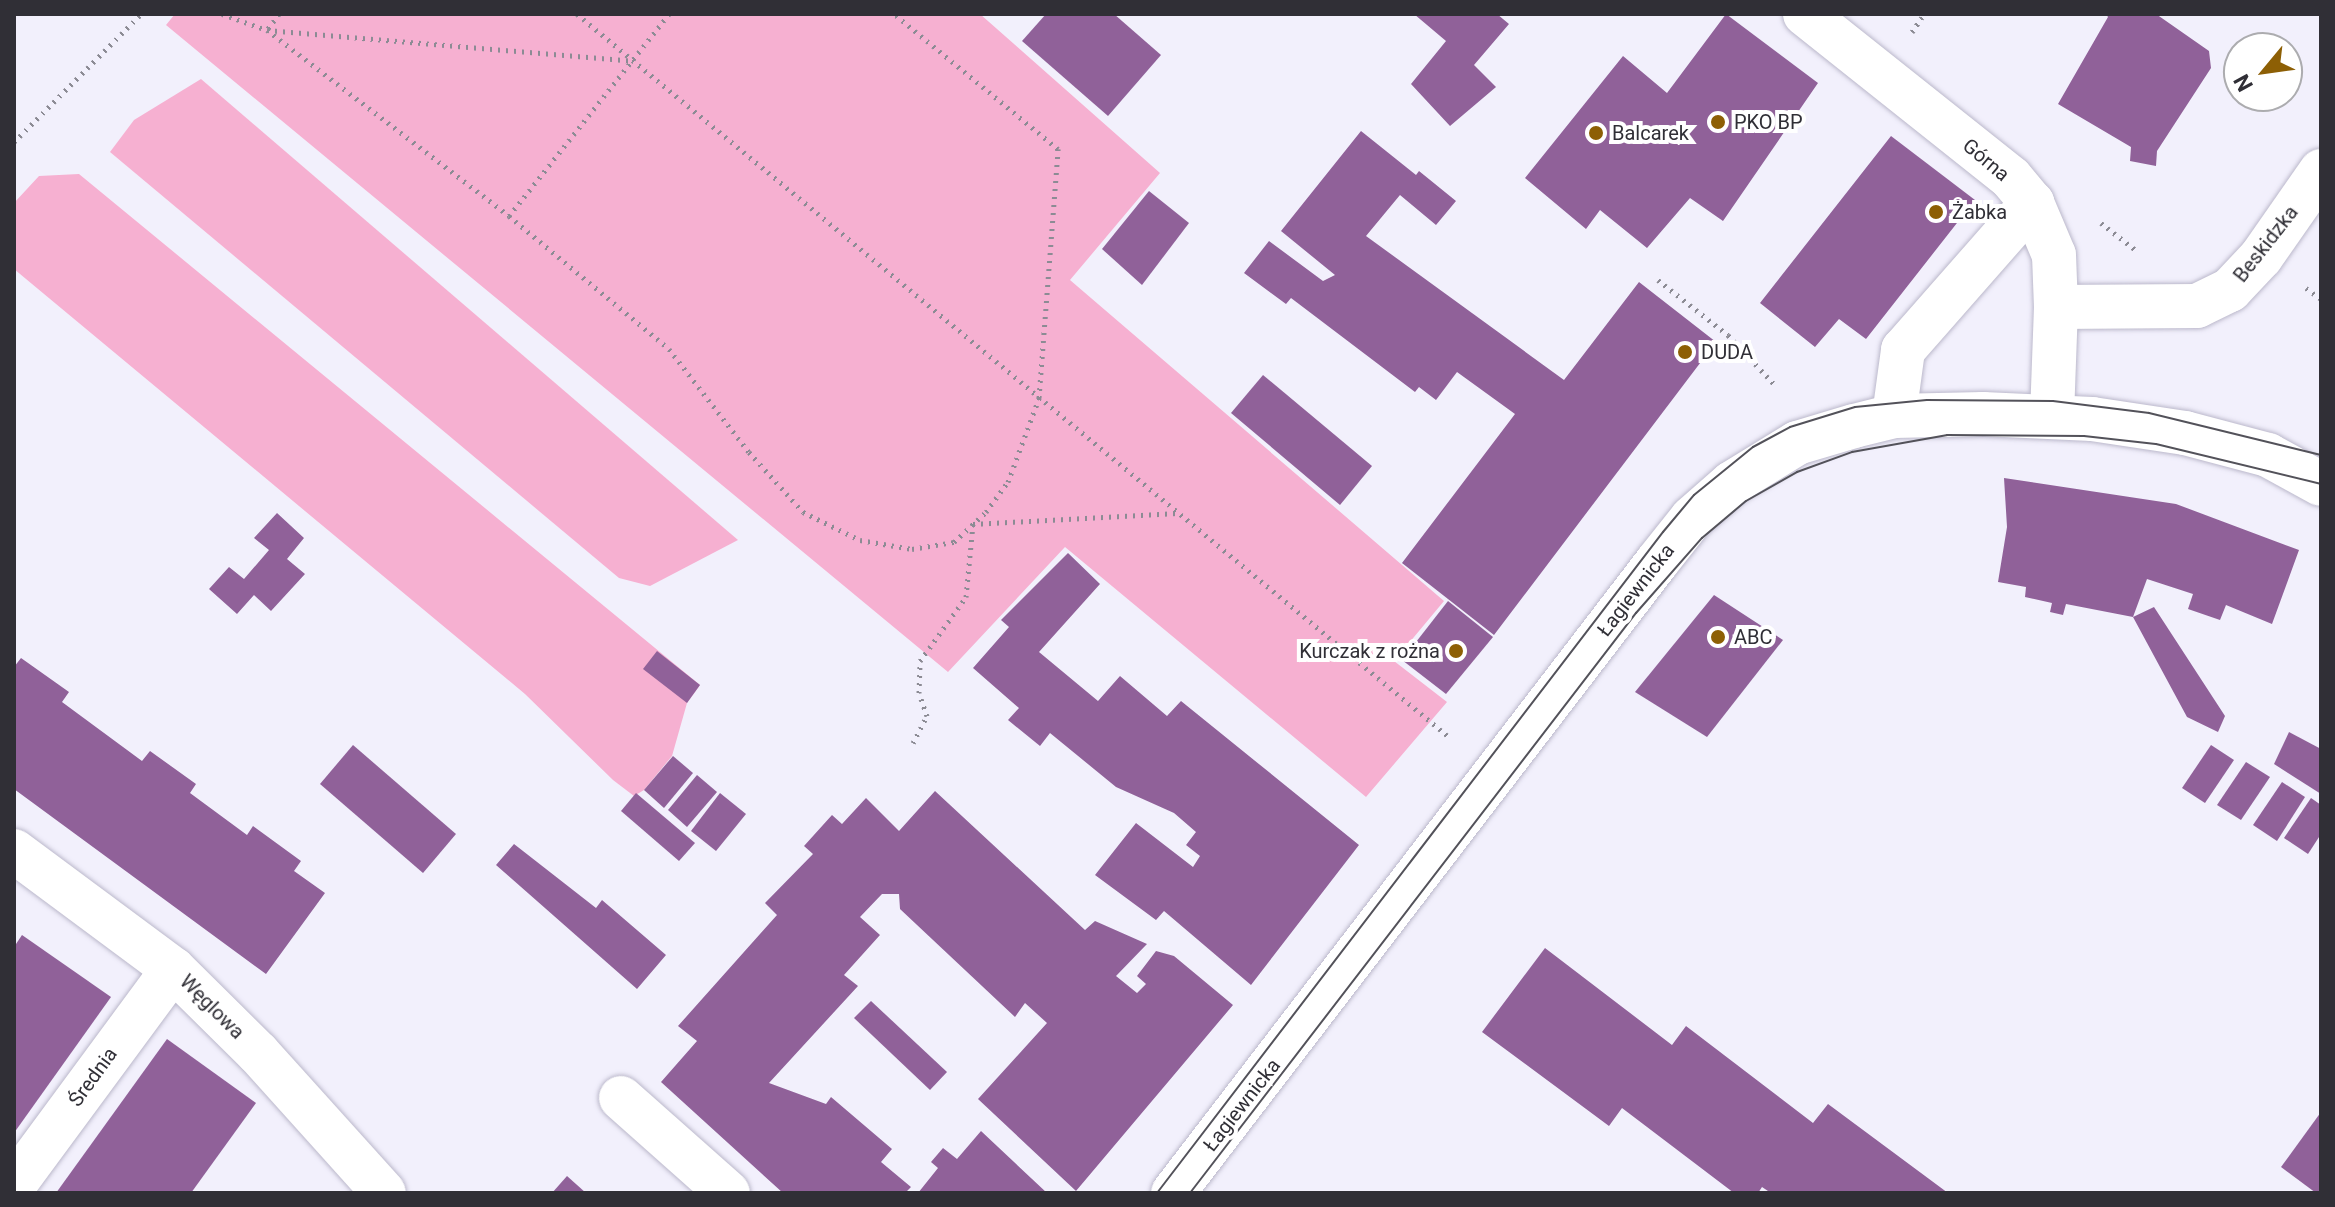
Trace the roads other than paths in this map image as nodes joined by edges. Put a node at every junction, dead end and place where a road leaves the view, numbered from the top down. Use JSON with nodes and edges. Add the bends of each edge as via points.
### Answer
{"nodes":[{"id":1,"x":1805,"y":14,"type":"edge"},
{"id":2,"x":2321,"y":171,"type":"edge"},
{"id":3,"x":2032,"y":203,"type":"junction"},
{"id":4,"x":2056,"y":307,"type":"junction"},
{"id":5,"x":2052,"y":415,"type":"junction"},
{"id":6,"x":1894,"y":416,"type":"junction"},
{"id":7,"x":2321,"y":484,"type":"edge"},
{"id":8,"x":21,"y":869,"type":"edge"},
{"id":9,"x":173,"y":969,"type":"junction"},
{"id":10,"x":621,"y":1098,"type":"dead end"},
{"id":11,"x":14,"y":1185,"type":"edge"},
{"id":12,"x":384,"y":1193,"type":"edge"},
{"id":13,"x":728,"y":1193,"type":"edge"},
{"id":14,"x":1173,"y":1193,"type":"edge"}],
"edges":[{"from":1,"to":3,"type":"street","name":"Górna","via":[[2011,178]]},
{"from":2,"to":4,"type":"street","name":"Beskidzka","via":[[2261,257],[2230,290],[2197,306]]},
{"from":3,"to":4,"type":"street","name":"Górna","via":[[2054,255]]},
{"from":3,"to":6,"type":"street","via":[[1903,350]]},
{"from":4,"to":5,"type":"street","name":"Górna"},
{"from":5,"to":6,"type":"street","name":"Łagiewnicka"},
{"from":5,"to":7,"type":"street","name":"Łagiewnicka","via":[[2185,433],[2268,455]]},
{"from":6,"to":14,"type":"street","name":"Łagiewnicka","via":[[1797,443],[1732,483],[1692,518]]},
{"from":8,"to":9,"type":"street","name":"Węglowa"},
{"from":9,"to":11,"type":"street","name":"Średnia"},
{"from":9,"to":12,"type":"street","name":"Węglowa","via":[[258,1053]]},
{"from":10,"to":13,"type":"street"}]}
